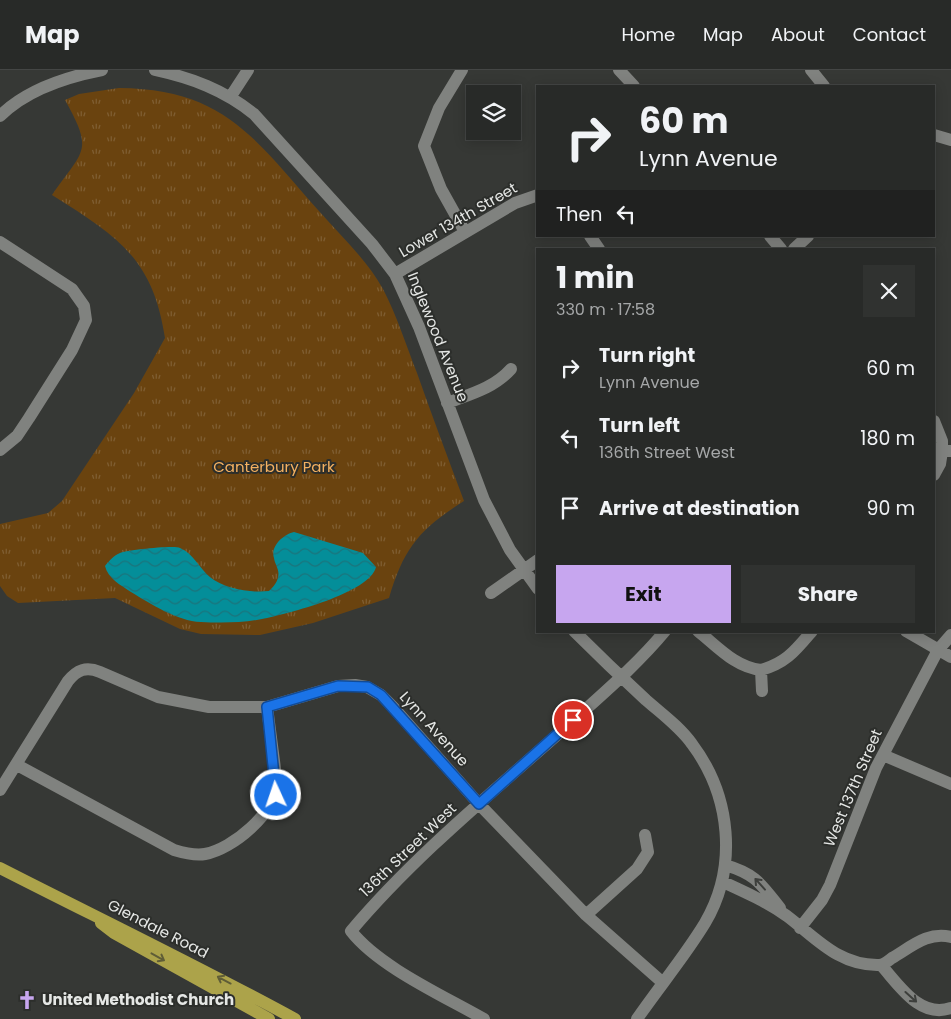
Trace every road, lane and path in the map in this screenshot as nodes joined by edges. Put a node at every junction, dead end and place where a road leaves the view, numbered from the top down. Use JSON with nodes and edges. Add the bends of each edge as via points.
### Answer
{"nodes":[{"id":1,"x":102,"y":70,"type":"edge"},
{"id":2,"x":155,"y":70,"type":"edge"},
{"id":3,"x":248,"y":70,"type":"edge"},
{"id":4,"x":462,"y":70,"type":"edge"},
{"id":5,"x":619,"y":70,"type":"edge"},
{"id":6,"x":811,"y":70,"type":"edge"},
{"id":7,"x":633,"y":85,"type":"edge"},
{"id":8,"x":823,"y":85,"type":"edge"},
{"id":9,"x":231,"y":96,"type":"junction"},
{"id":10,"x":1,"y":112,"type":"edge"},
{"id":11,"x":935,"y":134,"type":"edge"},
{"id":12,"x":951,"y":140,"type":"edge"},
{"id":13,"x":536,"y":196,"type":"edge"},
{"id":14,"x":465,"y":232,"type":"junction"},
{"id":15,"x":591,"y":237,"type":"edge"},
{"id":16,"x":771,"y":237,"type":"edge"},
{"id":17,"x":807,"y":237,"type":"edge"},
{"id":18,"x":0,"y":242,"type":"edge"},
{"id":19,"x":598,"y":248,"type":"edge"},
{"id":20,"x":780,"y":248,"type":"edge"},
{"id":21,"x":795,"y":248,"type":"edge"},
{"id":22,"x":395,"y":274,"type":"junction"},
{"id":23,"x":511,"y":369,"type":"dead end"},
{"id":24,"x":447,"y":403,"type":"junction"},
{"id":25,"x":935,"y":424,"type":"edge"},
{"id":26,"x":0,"y":450,"type":"edge"},
{"id":27,"x":947,"y":451,"type":"edge"},
{"id":28,"x":935,"y":473,"type":"edge"},
{"id":29,"x":536,"y":561,"type":"edge"},
{"id":30,"x":524,"y":570,"type":"junction"},
{"id":31,"x":536,"y":586,"type":"edge"},
{"id":32,"x":491,"y":593,"type":"dead end"},
{"id":33,"x":576,"y":633,"type":"edge"},
{"id":34,"x":663,"y":633,"type":"edge"},
{"id":35,"x":700,"y":633,"type":"edge"},
{"id":36,"x":810,"y":633,"type":"edge"},
{"id":37,"x":909,"y":633,"type":"edge"},
{"id":38,"x":951,"y":635,"type":"edge"},
{"id":39,"x":938,"y":650,"type":"junction"},
{"id":40,"x":951,"y":657,"type":"edge"},
{"id":41,"x":761,"y":670,"type":"junction"},
{"id":42,"x":620,"y":676,"type":"junction"},
{"id":43,"x":762,"y":691,"type":"dead end"},
{"id":44,"x":267,"y":707,"type":"junction"},
{"id":45,"x":883,"y":756,"type":"junction"},
{"id":46,"x":17,"y":764,"type":"junction"},
{"id":47,"x":951,"y":784,"type":"edge"},
{"id":48,"x":0,"y":790,"type":"edge"},
{"id":49,"x":479,"y":804,"type":"junction"},
{"id":50,"x":645,"y":835,"type":"dead end"},
{"id":51,"x":725,"y":865,"type":"junction"},
{"id":52,"x":0,"y":868,"type":"edge"},
{"id":53,"x":723,"y":882,"type":"junction"},
{"id":54,"x":586,"y":915,"type":"junction"},
{"id":55,"x":786,"y":916,"type":"junction"},
{"id":56,"x":800,"y":928,"type":"junction"},
{"id":57,"x":951,"y":937,"type":"edge"},
{"id":58,"x":881,"y":965,"type":"junction"},
{"id":59,"x":661,"y":982,"type":"junction"},
{"id":60,"x":951,"y":1008,"type":"edge"},
{"id":61,"x":264,"y":1014,"type":"edge"},
{"id":62,"x":295,"y":1019,"type":"edge"},
{"id":63,"x":484,"y":1019,"type":"edge"},
{"id":64,"x":630,"y":1019,"type":"edge"},
{"id":65,"x":637,"y":1019,"type":"edge"}],
"edges":[{"from":1,"to":10,"type":"street","via":[[42,89]]},
{"from":2,"to":9,"type":"street","name":"Inglewood Avenue","via":[[204,83]]},
{"from":3,"to":9,"type":"street"},
{"from":4,"to":14,"type":"street","via":[[443,100],[424,146],[441,189]]},
{"from":5,"to":7,"type":"street"},
{"from":6,"to":8,"type":"street"},
{"from":9,"to":22,"type":"street","name":"Inglewood Avenue","via":[[264,124]]},
{"from":11,"to":12,"type":"street"},
{"from":13,"to":14,"type":"street","name":"Lower 134th Street","via":[[515,203]]},
{"from":14,"to":22,"type":"street","name":"Lower 134th Street"},
{"from":15,"to":19,"type":"street"},
{"from":16,"to":20,"type":"street"},
{"from":17,"to":21,"type":"street"},
{"from":18,"to":26,"type":"street","via":[[72,289],[84,306],[86,320],[72,350],[17,436]]},
{"from":22,"to":24,"type":"street","name":"Inglewood Avenue"},
{"from":23,"to":24,"type":"street","via":[[490,387]]},
{"from":24,"to":30,"type":"street","name":"Inglewood Avenue","via":[[484,500]]},
{"from":25,"to":27,"type":"street"},
{"from":27,"to":28,"type":"street"},
{"from":29,"to":30,"type":"street"},
{"from":30,"to":31,"type":"street","name":"Inglewood Avenue"},
{"from":30,"to":32,"type":"street"},
{"from":33,"to":42,"type":"street"},
{"from":34,"to":42,"type":"street","name":"136th Street West"},
{"from":35,"to":41,"type":"street","via":[[736,662]]},
{"from":36,"to":41,"type":"street","via":[[791,656],[779,665]]},
{"from":37,"to":39,"type":"street"},
{"from":38,"to":39,"type":"street","name":"West 137th Street"},
{"from":39,"to":40,"type":"street"},
{"from":39,"to":45,"type":"street","name":"West 137th Street"},
{"from":41,"to":43,"type":"street"},
{"from":42,"to":49,"type":"street","name":"136th Street West"},
{"from":42,"to":51,"type":"street","via":[[676,727],[704,761],[714,781],[724,818]]},
{"from":44,"to":46,"type":"street","name":"Lynn Avenue","via":[[187,704],[158,697],[92,668],[83,669],[68,681]]},
{"from":44,"to":46,"type":"street","via":[[276,795],[266,811],[244,833],[226,847],[204,855],[174,850]]},
{"from":44,"to":49,"type":"street","name":"Lynn Avenue","via":[[338,686],[368,687],[394,707]]},
{"from":45,"to":47,"type":"street"},
{"from":45,"to":56,"type":"street","name":"West 137th Street","via":[[830,885]]},
{"from":46,"to":48,"type":"street"},
{"from":49,"to":54,"type":"street","name":"Lynn Avenue"},
{"from":49,"to":63,"type":"street","name":"136th Street West","via":[[377,900],[351,931],[361,944],[399,970]]},
{"from":50,"to":54,"type":"street","via":[[648,852],[637,869]]},
{"from":51,"to":53,"type":"street"},
{"from":55,"to":51,"type":"street","one_way":true,"via":[[754,877]]},
{"from":52,"to":61,"type":"main road","name":"Glendale Road","via":[[87,912],[114,933]]},
{"from":53,"to":55,"type":"street"},
{"from":53,"to":59,"type":"street","via":[[705,923]]},
{"from":54,"to":59,"type":"street","name":"Lynn Avenue"},
{"from":55,"to":56,"type":"street"},
{"from":56,"to":58,"type":"street","via":[[826,949],[845,959]]},
{"from":57,"to":58,"type":"street","via":[[938,935],[926,938]]},
{"from":58,"to":60,"type":"street","one_way":true,"via":[[912,1000],[931,1009]]},
{"from":59,"to":64,"type":"street"},
{"from":59,"to":65,"type":"street"},
{"from":61,"to":62,"type":"main road","name":"Glendale Road"}]}
